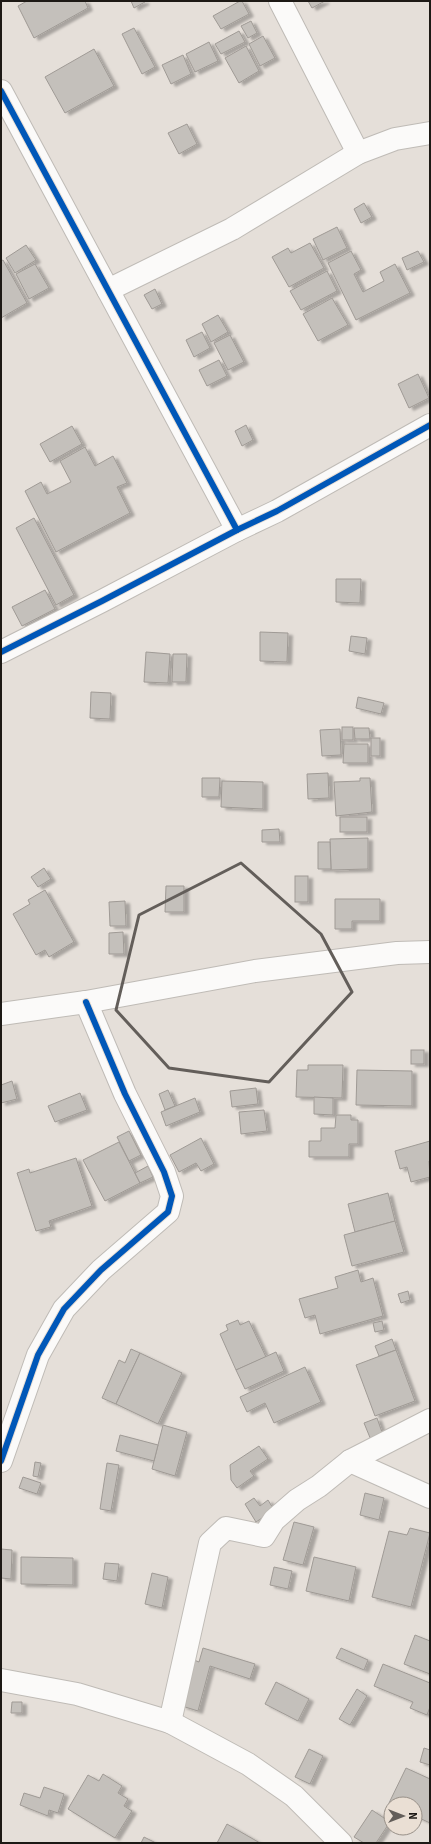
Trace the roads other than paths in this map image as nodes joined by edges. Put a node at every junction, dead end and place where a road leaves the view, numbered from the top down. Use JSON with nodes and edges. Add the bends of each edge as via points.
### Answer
{"nodes":[{"id":1,"x":280,"y":1,"type":"edge"},
{"id":2,"x":1,"y":91,"type":"edge"},
{"id":3,"x":430,"y":133,"type":"edge"},
{"id":4,"x":358,"y":153,"type":"junction"},
{"id":5,"x":108,"y":290,"type":"junction"},
{"id":6,"x":430,"y":425,"type":"edge"},
{"id":7,"x":237,"y":530,"type":"junction"},
{"id":8,"x":1,"y":652,"type":"edge"},
{"id":9,"x":430,"y":952,"type":"edge"},
{"id":10,"x":86,"y":1002,"type":"junction"},
{"id":11,"x":1,"y":1014,"type":"edge"},
{"id":12,"x":430,"y":1420,"type":"edge"},
{"id":13,"x":1,"y":1461,"type":"edge"},
{"id":14,"x":350,"y":1461,"type":"junction"},
{"id":15,"x":430,"y":1497,"type":"edge"},
{"id":16,"x":1,"y":1680,"type":"edge"},
{"id":17,"x":170,"y":1722,"type":"junction"},
{"id":18,"x":341,"y":1843,"type":"edge"}],
"edges":[{"from":1,"to":4,"type":"street"},
{"from":2,"to":5,"type":"street"},
{"from":3,"to":4,"type":"street","via":[[395,139]]},
{"from":4,"to":5,"type":"street","via":[[232,229]]},
{"from":5,"to":7,"type":"street"},
{"from":6,"to":7,"type":"street","via":[[277,511]]},
{"from":7,"to":8,"type":"street"},
{"from":9,"to":10,"type":"street","via":[[397,953],[255,971]]},
{"from":10,"to":11,"type":"street"},
{"from":10,"to":13,"type":"street","via":[[125,1094],[164,1172],[172,1196],[168,1212],[101,1270],[64,1309],[38,1355]]},
{"from":12,"to":14,"type":"street"},
{"from":14,"to":15,"type":"street"},
{"from":14,"to":17,"type":"street","via":[[274,1520],[264,1536],[226,1528],[210,1542]]},
{"from":16,"to":17,"type":"street","via":[[77,1694]]},
{"from":17,"to":18,"type":"street","via":[[248,1764],[294,1796]]}]}
